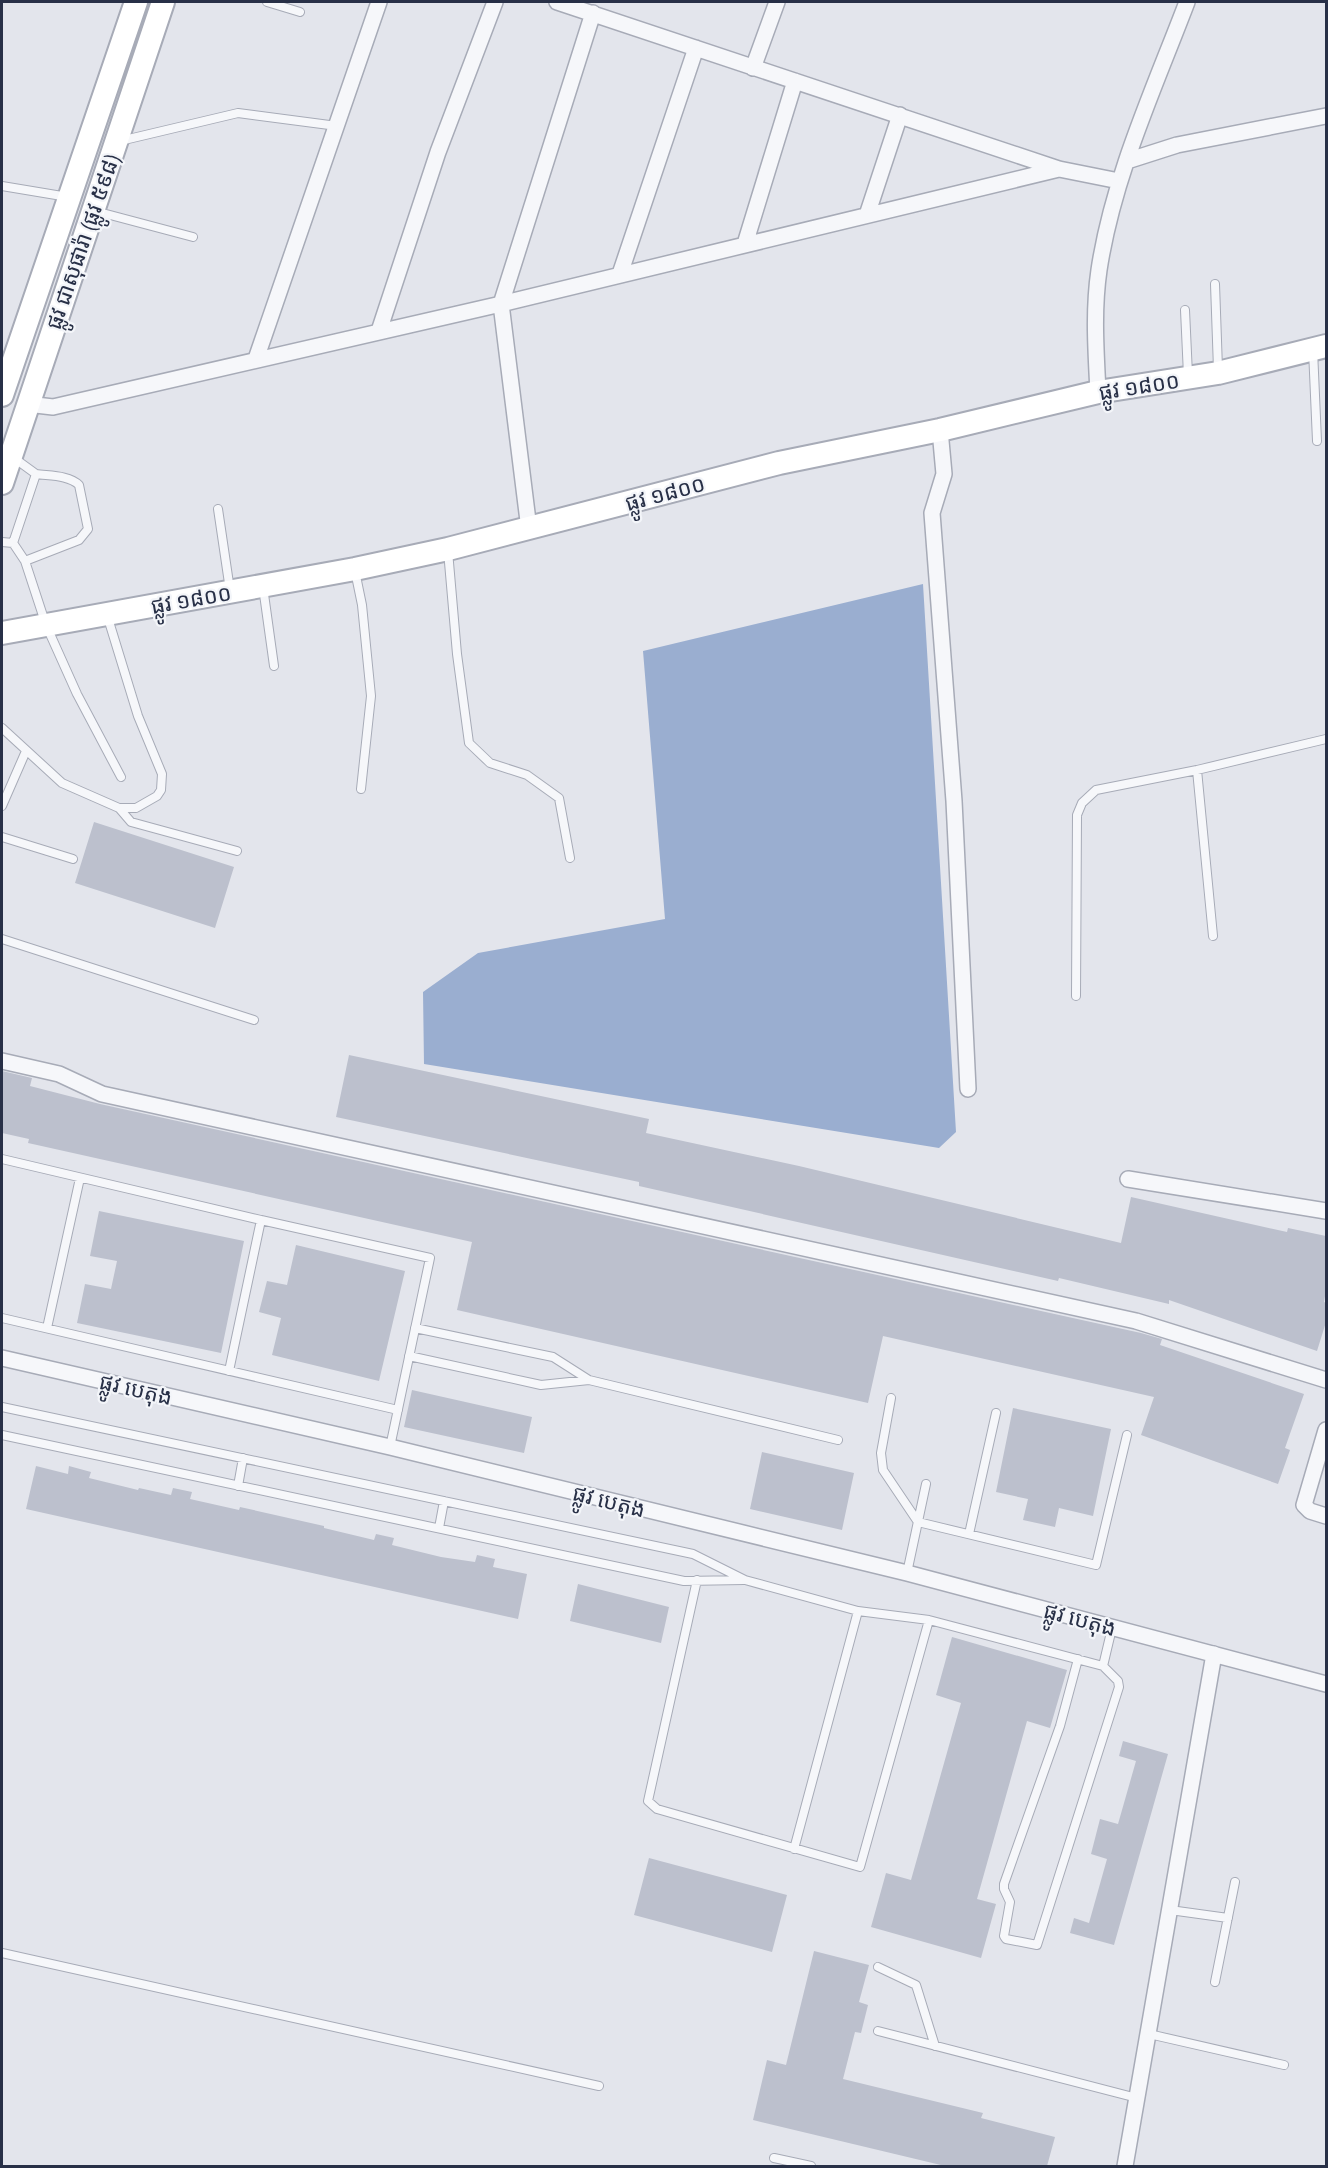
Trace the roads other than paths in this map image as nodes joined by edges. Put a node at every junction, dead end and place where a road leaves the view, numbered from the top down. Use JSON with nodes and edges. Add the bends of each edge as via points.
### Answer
{"nodes":[{"id":1,"x":136,"y":2,"type":"edge"},
{"id":2,"x":163,"y":2,"type":"edge"},
{"id":3,"x":267,"y":2,"type":"edge"},
{"id":4,"x":379,"y":2,"type":"edge"},
{"id":5,"x":495,"y":2,"type":"edge"},
{"id":6,"x":557,"y":2,"type":"edge"},
{"id":7,"x":777,"y":2,"type":"edge"},
{"id":8,"x":1187,"y":2,"type":"edge"},
{"id":9,"x":575,"y":4,"type":"edge"},
{"id":10,"x":300,"y":12,"type":"dead end"},
{"id":11,"x":593,"y":13,"type":"junction"},
{"id":12,"x":696,"y":48,"type":"junction"},
{"id":13,"x":753,"y":68,"type":"junction"},
{"id":14,"x":795,"y":81,"type":"junction"},
{"id":15,"x":900,"y":115,"type":"junction"},
{"id":16,"x":1326,"y":116,"type":"edge"},
{"id":17,"x":337,"y":126,"type":"junction"},
{"id":18,"x":115,"y":143,"type":"junction"},
{"id":19,"x":1127,"y":161,"type":"junction"},
{"id":20,"x":1059,"y":169,"type":"junction"},
{"id":21,"x":1119,"y":181,"type":"junction"},
{"id":22,"x":2,"y":186,"type":"edge"},
{"id":23,"x":69,"y":197,"type":"junction"},
{"id":24,"x":93,"y":211,"type":"junction"},
{"id":25,"x":867,"y":215,"type":"junction"},
{"id":26,"x":193,"y":237,"type":"dead end"},
{"id":27,"x":745,"y":244,"type":"junction"},
{"id":28,"x":620,"y":274,"type":"junction"},
{"id":29,"x":1215,"y":284,"type":"dead end"},
{"id":30,"x":501,"y":304,"type":"junction"},
{"id":31,"x":1185,"y":310,"type":"dead end"},
{"id":32,"x":379,"y":331,"type":"junction"},
{"id":33,"x":1320,"y":347,"type":"edge"},
{"id":34,"x":256,"y":359,"type":"junction"},
{"id":35,"x":1218,"y":373,"type":"junction"},
{"id":36,"x":1188,"y":378,"type":"junction"},
{"id":37,"x":1098,"y":392,"type":"junction"},
{"id":38,"x":2,"y":395,"type":"edge"},
{"id":39,"x":27,"y":404,"type":"junction"},
{"id":40,"x":940,"y":430,"type":"junction"},
{"id":41,"x":1317,"y":441,"type":"dead end"},
{"id":42,"x":11,"y":456,"type":"junction"},
{"id":43,"x":36,"y":474,"type":"junction"},
{"id":44,"x":2,"y":483,"type":"edge"},
{"id":45,"x":218,"y":508,"type":"dead end"},
{"id":46,"x":529,"y":529,"type":"junction"},
{"id":47,"x":2,"y":542,"type":"edge"},
{"id":48,"x":13,"y":543,"type":"junction"},
{"id":49,"x":448,"y":549,"type":"junction"},
{"id":50,"x":25,"y":561,"type":"junction"},
{"id":51,"x":355,"y":569,"type":"junction"},
{"id":52,"x":263,"y":585,"type":"junction"},
{"id":53,"x":230,"y":592,"type":"junction"},
{"id":54,"x":106,"y":614,"type":"junction"},
{"id":55,"x":46,"y":625,"type":"junction"},
{"id":56,"x":2,"y":633,"type":"edge"},
{"id":57,"x":274,"y":666,"type":"dead end"},
{"id":58,"x":2,"y":728,"type":"edge"},
{"id":59,"x":1326,"y":739,"type":"edge"},
{"id":60,"x":26,"y":751,"type":"junction"},
{"id":61,"x":1197,"y":770,"type":"junction"},
{"id":62,"x":121,"y":777,"type":"dead end"},
{"id":63,"x":361,"y":789,"type":"dead end"},
{"id":64,"x":2,"y":806,"type":"edge"},
{"id":65,"x":119,"y":808,"type":"junction"},
{"id":66,"x":2,"y":837,"type":"edge"},
{"id":67,"x":237,"y":851,"type":"dead end"},
{"id":68,"x":570,"y":858,"type":"dead end"},
{"id":69,"x":73,"y":860,"type":"dead end"},
{"id":70,"x":1213,"y":936,"type":"dead end"},
{"id":71,"x":2,"y":939,"type":"edge"},
{"id":72,"x":1076,"y":996,"type":"dead end"},
{"id":73,"x":254,"y":1020,"type":"dead end"},
{"id":74,"x":2,"y":1061,"type":"edge"},
{"id":75,"x":968,"y":1089,"type":"dead end"},
{"id":76,"x":2,"y":1159,"type":"edge"},
{"id":77,"x":80,"y":1178,"type":"junction"},
{"id":78,"x":1128,"y":1179,"type":"dead end"},
{"id":79,"x":1326,"y":1211,"type":"edge"},
{"id":80,"x":261,"y":1220,"type":"junction"},
{"id":81,"x":2,"y":1318,"type":"edge"},
{"id":82,"x":47,"y":1328,"type":"junction"},
{"id":83,"x":415,"y":1328,"type":"junction"},
{"id":84,"x":409,"y":1356,"type":"junction"},
{"id":85,"x":2,"y":1358,"type":"edge"},
{"id":86,"x":229,"y":1371,"type":"junction"},
{"id":87,"x":589,"y":1380,"type":"junction"},
{"id":88,"x":1326,"y":1380,"type":"edge"},
{"id":89,"x":891,"y":1398,"type":"dead end"},
{"id":90,"x":2,"y":1407,"type":"edge"},
{"id":91,"x":398,"y":1410,"type":"junction"},
{"id":92,"x":996,"y":1413,"type":"dead end"},
{"id":93,"x":1326,"y":1430,"type":"edge"},
{"id":94,"x":2,"y":1435,"type":"edge"},
{"id":95,"x":1127,"y":1435,"type":"dead end"},
{"id":96,"x":838,"y":1440,"type":"dead end"},
{"id":97,"x":390,"y":1447,"type":"junction"},
{"id":98,"x":243,"y":1458,"type":"junction"},
{"id":99,"x":926,"y":1484,"type":"dead end"},
{"id":100,"x":238,"y":1486,"type":"junction"},
{"id":101,"x":444,"y":1501,"type":"junction"},
{"id":102,"x":1326,"y":1516,"type":"edge"},
{"id":103,"x":918,"y":1522,"type":"junction"},
{"id":104,"x":439,"y":1528,"type":"junction"},
{"id":105,"x":969,"y":1534,"type":"junction"},
{"id":106,"x":907,"y":1573,"type":"junction"},
{"id":107,"x":697,"y":1580,"type":"junction"},
{"id":108,"x":745,"y":1580,"type":"junction"},
{"id":109,"x":858,"y":1611,"type":"junction"},
{"id":110,"x":929,"y":1620,"type":"junction"},
{"id":111,"x":1112,"y":1628,"type":"junction"},
{"id":112,"x":1214,"y":1654,"type":"junction"},
{"id":113,"x":1078,"y":1659,"type":"junction"},
{"id":114,"x":1103,"y":1666,"type":"junction"},
{"id":115,"x":1326,"y":1684,"type":"edge"},
{"id":116,"x":794,"y":1850,"type":"junction"},
{"id":117,"x":1235,"y":1882,"type":"dead end"},
{"id":118,"x":1170,"y":1910,"type":"junction"},
{"id":119,"x":1228,"y":1918,"type":"junction"},
{"id":120,"x":2,"y":1953,"type":"edge"},
{"id":121,"x":878,"y":1967,"type":"dead end"},
{"id":122,"x":1215,"y":1982,"type":"dead end"},
{"id":123,"x":878,"y":2031,"type":"dead end"},
{"id":124,"x":1149,"y":2034,"type":"junction"},
{"id":125,"x":935,"y":2046,"type":"junction"},
{"id":126,"x":1284,"y":2065,"type":"dead end"},
{"id":127,"x":599,"y":2086,"type":"dead end"},
{"id":128,"x":1137,"y":2098,"type":"junction"},
{"id":129,"x":774,"y":2158,"type":"dead end"},
{"id":130,"x":811,"y":2166,"type":"edge"},
{"id":131,"x":1125,"y":2166,"type":"edge"}],
"edges":[{"from":1,"to":23,"type":"street","name":"ផ្លូវ ជាសុផារ៉ា (ផ្លូវ ៥៩៨)"},
{"from":2,"to":18,"type":"street","name":"ផ្លូវ ជាសុផារ៉ា (ផ្លូវ ៥៩៨)"},
{"from":3,"to":10,"type":"lane"},
{"from":4,"to":17,"type":"street"},
{"from":5,"to":32,"type":"street","via":[[438,152]]},
{"from":6,"to":9,"type":"street"},
{"from":7,"to":13,"type":"street"},
{"from":8,"to":19,"type":"street"},
{"from":9,"to":11,"type":"street"},
{"from":11,"to":12,"type":"street"},
{"from":11,"to":30,"type":"street"},
{"from":12,"to":13,"type":"street"},
{"from":12,"to":28,"type":"street"},
{"from":13,"to":14,"type":"street"},
{"from":14,"to":15,"type":"street"},
{"from":14,"to":27,"type":"street"},
{"from":15,"to":20,"type":"street"},
{"from":15,"to":25,"type":"street"},
{"from":16,"to":19,"type":"street","via":[[1177,145]]},
{"from":17,"to":18,"type":"lane","via":[[238,113]]},
{"from":17,"to":34,"type":"street"},
{"from":18,"to":24,"type":"street","name":"ផ្លូវ ជាសុផារ៉ា (ផ្លូវ ៥៩៨)"},
{"from":19,"to":21,"type":"street"},
{"from":20,"to":21,"type":"street"},
{"from":20,"to":25,"type":"street"},
{"from":21,"to":37,"type":"street","via":[[1099,269],[1094,326]]},
{"from":22,"to":23,"type":"lane"},
{"from":23,"to":38,"type":"street","name":"ផ្លូវ ជាសុផារ៉ា (ផ្លូវ ៥៩៨)"},
{"from":24,"to":26,"type":"lane"},
{"from":24,"to":39,"type":"street","name":"ផ្លូវ ជាសុផារ៉ា (ផ្លូវ ៥៩៨)"},
{"from":25,"to":27,"type":"street"},
{"from":27,"to":28,"type":"street"},
{"from":28,"to":30,"type":"street"},
{"from":29,"to":35,"type":"lane"},
{"from":30,"to":32,"type":"street"},
{"from":30,"to":46,"type":"street"},
{"from":31,"to":36,"type":"lane"},
{"from":32,"to":34,"type":"street"},
{"from":33,"to":35,"type":"street","name":"ផ្លូវ ១៨០០"},
{"from":33,"to":41,"type":"lane"},
{"from":34,"to":39,"type":"street","via":[[53,407]]},
{"from":35,"to":36,"type":"street","name":"ផ្លូវ ១៨០០"},
{"from":36,"to":37,"type":"street","name":"ផ្លូវ ១៨០០"},
{"from":37,"to":40,"type":"street","name":"ផ្លូវ ១៨០០"},
{"from":39,"to":42,"type":"street","name":"ផ្លូវ ជាសុផារ៉ា (ផ្លូវ ៥៩៨)"},
{"from":40,"to":46,"type":"street","name":"ផ្លូវ ១៨០០","via":[[779,464]]},
{"from":40,"to":75,"type":"street","via":[[944,474],[932,513],[954,801]]},
{"from":42,"to":43,"type":"lane"},
{"from":42,"to":44,"type":"street","name":"ផ្លូវ ជាសុផារ៉ា (ផ្លូវ ៥៩៨)"},
{"from":43,"to":48,"type":"lane"},
{"from":43,"to":50,"type":"lane","via":[[70,479],[79,485],[88,529],[79,540]]},
{"from":45,"to":53,"type":"lane"},
{"from":46,"to":49,"type":"street","name":"ផ្លូវ ១៨០០"},
{"from":47,"to":48,"type":"lane"},
{"from":48,"to":50,"type":"lane"},
{"from":49,"to":51,"type":"street","name":"ផ្លូវ ១៨០០"},
{"from":49,"to":68,"type":"lane","via":[[469,743],[490,763],[527,775],[559,798]]},
{"from":50,"to":55,"type":"lane"},
{"from":51,"to":52,"type":"street","name":"ផ្លូវ ១៨០០"},
{"from":51,"to":63,"type":"lane","via":[[371,696]]},
{"from":52,"to":53,"type":"street","name":"ផ្លូវ ១៨០០"},
{"from":52,"to":57,"type":"lane"},
{"from":53,"to":54,"type":"street","name":"ផ្លូវ ១៨០០"},
{"from":54,"to":55,"type":"street","name":"ផ្លូវ ១៨០០"},
{"from":54,"to":65,"type":"lane","via":[[163,783],[150,801],[136,808]]},
{"from":55,"to":56,"type":"street","name":"ផ្លូវ ១៨០០"},
{"from":55,"to":62,"type":"lane"},
{"from":58,"to":60,"type":"lane"},
{"from":59,"to":61,"type":"lane"},
{"from":60,"to":64,"type":"lane"},
{"from":60,"to":65,"type":"lane","via":[[62,783]]},
{"from":61,"to":70,"type":"lane"},
{"from":61,"to":72,"type":"lane","via":[[1096,790],[1082,803],[1077,815]]},
{"from":65,"to":67,"type":"lane","via":[[131,822]]},
{"from":66,"to":69,"type":"lane"},
{"from":71,"to":73,"type":"lane"},
{"from":74,"to":88,"type":"street","via":[[59,1074],[102,1094],[1136,1321]]},
{"from":76,"to":77,"type":"lane"},
{"from":77,"to":80,"type":"lane"},
{"from":77,"to":82,"type":"lane"},
{"from":78,"to":79,"type":"street"},
{"from":80,"to":83,"type":"lane","via":[[430,1258]]},
{"from":80,"to":86,"type":"lane"},
{"from":81,"to":82,"type":"lane"},
{"from":82,"to":86,"type":"lane"},
{"from":83,"to":84,"type":"lane"},
{"from":83,"to":87,"type":"lane","via":[[553,1357]]},
{"from":84,"to":87,"type":"lane","via":[[541,1385]]},
{"from":84,"to":91,"type":"lane"},
{"from":85,"to":97,"type":"street","name":"ផ្លូវ បេតុង"},
{"from":86,"to":91,"type":"lane"},
{"from":87,"to":96,"type":"lane"},
{"from":89,"to":103,"type":"lane","via":[[881,1453],[882,1470]]},
{"from":90,"to":98,"type":"lane"},
{"from":91,"to":97,"type":"lane"},
{"from":92,"to":105,"type":"lane"},
{"from":93,"to":102,"type":"street","via":[[1304,1504],[1310,1511]]},
{"from":94,"to":100,"type":"lane"},
{"from":95,"to":105,"type":"lane","via":[[1096,1565]]},
{"from":97,"to":106,"type":"street","name":"ផ្លូវ បេតុង"},
{"from":98,"to":100,"type":"lane"},
{"from":98,"to":101,"type":"lane"},
{"from":99,"to":103,"type":"lane"},
{"from":100,"to":104,"type":"lane"},
{"from":101,"to":104,"type":"lane"},
{"from":101,"to":108,"type":"lane","via":[[693,1554]]},
{"from":103,"to":105,"type":"lane"},
{"from":103,"to":106,"type":"lane"},
{"from":104,"to":107,"type":"lane","via":[[684,1581]]},
{"from":106,"to":111,"type":"street","name":"ផ្លូវ បេតុង"},
{"from":107,"to":108,"type":"lane"},
{"from":107,"to":116,"type":"lane","via":[[648,1801],[657,1809]]},
{"from":108,"to":109,"type":"lane"},
{"from":109,"to":110,"type":"lane"},
{"from":109,"to":116,"type":"lane"},
{"from":110,"to":113,"type":"lane"},
{"from":110,"to":116,"type":"lane","via":[[860,1867]]},
{"from":111,"to":112,"type":"street","name":"ផ្លូវ បេតុង"},
{"from":111,"to":114,"type":"lane"},
{"from":112,"to":115,"type":"street","name":"ផ្លូវ បេតុង"},
{"from":112,"to":118,"type":"street"},
{"from":113,"to":114,"type":"lane"},
{"from":113,"to":114,"type":"lane","via":[[1060,1726],[1004,1884],[1010,1902],[1006,1939],[1037,1945],[1119,1687]]},
{"from":117,"to":119,"type":"lane"},
{"from":118,"to":119,"type":"lane"},
{"from":118,"to":124,"type":"street"},
{"from":119,"to":122,"type":"lane"},
{"from":120,"to":127,"type":"lane"},
{"from":121,"to":125,"type":"lane","via":[[916,1985]]},
{"from":123,"to":125,"type":"lane"},
{"from":124,"to":126,"type":"lane"},
{"from":124,"to":128,"type":"street"},
{"from":125,"to":128,"type":"lane"},
{"from":128,"to":131,"type":"street"},
{"from":129,"to":130,"type":"lane"}]}
